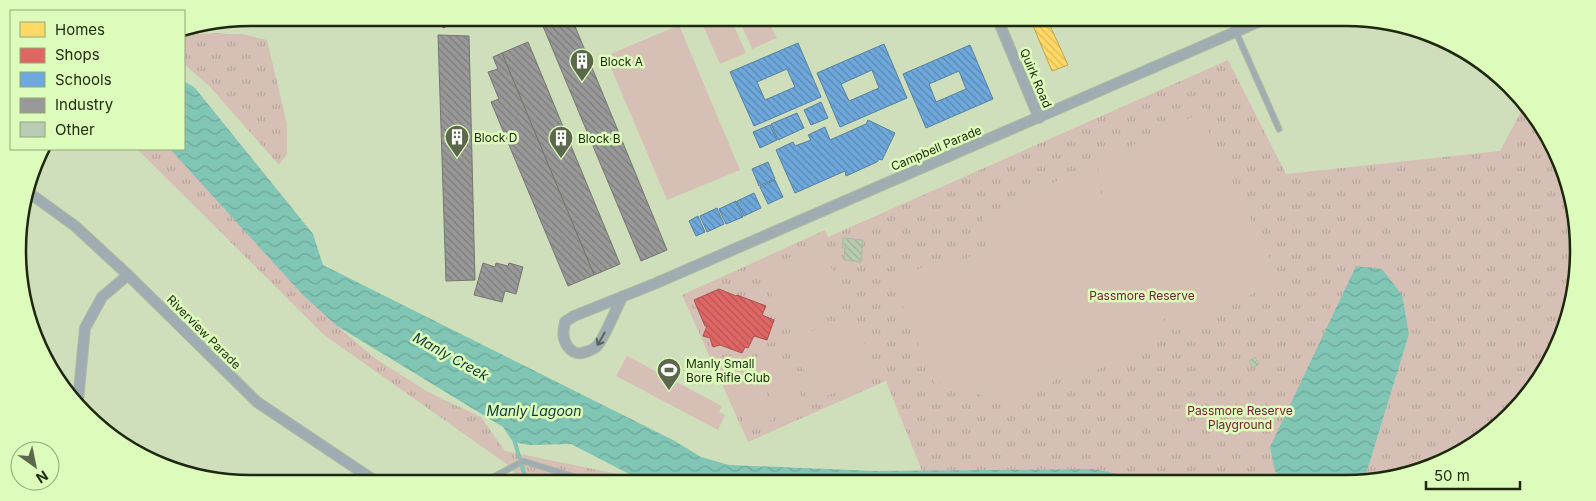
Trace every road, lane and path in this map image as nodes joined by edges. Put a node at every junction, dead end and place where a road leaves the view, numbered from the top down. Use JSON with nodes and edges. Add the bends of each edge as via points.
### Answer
{"nodes":[{"id":1,"x":1001,"y":26,"type":"edge"},
{"id":2,"x":1248,"y":26,"type":"edge"},
{"id":3,"x":1236,"y":31,"type":"junction"},
{"id":4,"x":1039,"y":118,"type":"junction"},
{"id":5,"x":1279,"y":130,"type":"dead end"},
{"id":6,"x":33,"y":196,"type":"edge"},
{"id":7,"x":128,"y":275,"type":"junction"},
{"id":8,"x":623,"y":296,"type":"junction"},
{"id":9,"x":79,"y":394,"type":"edge"},
{"id":10,"x":366,"y":475,"type":"edge"},
{"id":11,"x":497,"y":475,"type":"edge"},
{"id":12,"x":568,"y":475,"type":"edge"}],
"edges":[{"from":1,"to":4,"type":"street","name":"Quirk Road"},
{"from":2,"to":3,"type":"street","name":"Campbell Parade"},
{"from":3,"to":4,"type":"street","name":"Campbell Parade"},
{"from":3,"to":5,"type":"lane"},
{"from":4,"to":8,"type":"street","name":"Campbell Parade"},
{"from":6,"to":7,"type":"street","name":"Riverview Parade","via":[[75,226]]},
{"from":7,"to":9,"type":"street","via":[[102,297],[85,328]]},
{"from":7,"to":10,"type":"street","name":"Riverview Parade","via":[[257,402]]},
{"from":8,"to":8,"type":"street","name":"Campbell Parade","one_way":true,"via":[[596,348],[578,354],[571,350],[562,334],[565,322]]},
{"from":11,"to":12,"type":"lane","via":[[523,461]]}]}
